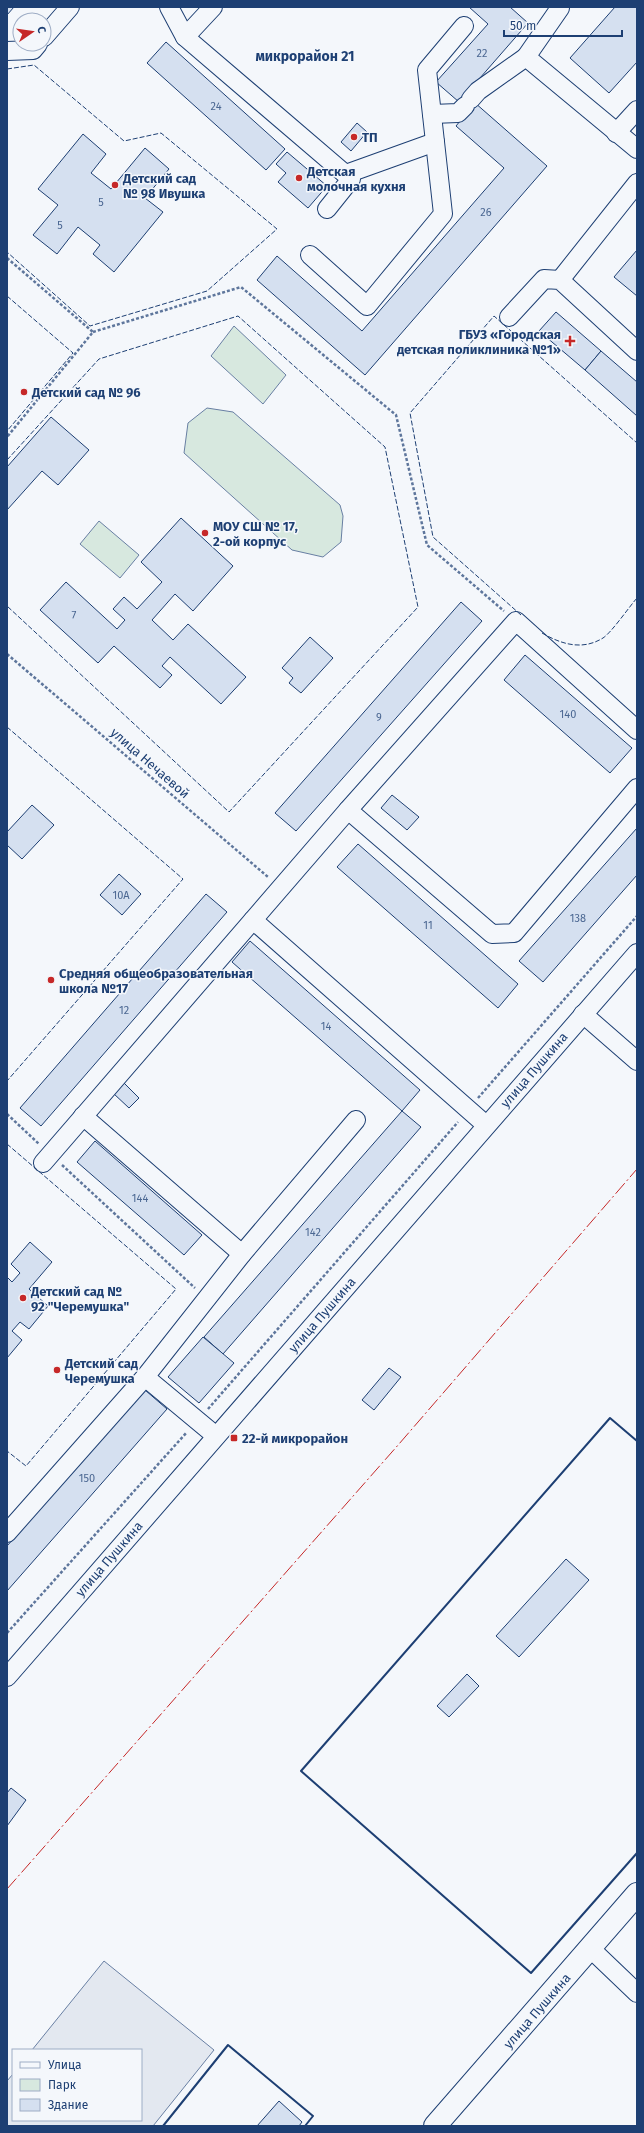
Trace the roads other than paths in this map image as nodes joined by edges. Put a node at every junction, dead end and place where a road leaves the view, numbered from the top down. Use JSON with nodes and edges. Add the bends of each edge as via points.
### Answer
{"nodes":[{"id":1,"x":70,"y":7,"type":"edge"},
{"id":2,"x":169,"y":7,"type":"edge"},
{"id":3,"x":212,"y":7,"type":"edge"},
{"id":4,"x":560,"y":7,"type":"edge"},
{"id":5,"x":464,"y":26,"type":"dead end"},
{"id":6,"x":52,"y":28,"type":"edge"},
{"id":7,"x":185,"y":37,"type":"junction"},
{"id":8,"x":526,"y":57,"type":"junction"},
{"id":9,"x":637,"y":110,"type":"edge"},
{"id":10,"x":432,"y":114,"type":"junction"},
{"id":11,"x":616,"y":133,"type":"junction"},
{"id":12,"x":435,"y":142,"type":"junction"},
{"id":13,"x":637,"y":149,"type":"edge"},
{"id":14,"x":346,"y":174,"type":"junction"},
{"id":15,"x":637,"y":183,"type":"edge"},
{"id":16,"x":328,"y":209,"type":"dead end"},
{"id":17,"x":310,"y":255,"type":"dead end"},
{"id":18,"x":560,"y":280,"type":"junction"},
{"id":19,"x":509,"y":317,"type":"dead end"},
{"id":20,"x":635,"y":344,"type":"edge"},
{"id":21,"x":637,"y":730,"type":"edge"},
{"id":22,"x":637,"y":788,"type":"edge"},
{"id":23,"x":348,"y":810,"type":"junction"},
{"id":24,"x":252,"y":920,"type":"junction"},
{"id":25,"x":637,"y":953,"type":"edge"},
{"id":26,"x":583,"y":1014,"type":"junction"},
{"id":27,"x":637,"y":1061,"type":"edge"},
{"id":28,"x":83,"y":1116,"type":"junction"},
{"id":29,"x":356,"y":1120,"type":"dead end"},
{"id":30,"x":486,"y":1125,"type":"junction"},
{"id":31,"x":47,"y":1158,"type":"road end"},
{"id":32,"x":242,"y":1254,"type":"junction"},
{"id":33,"x":145,"y":1377,"type":"junction"},
{"id":34,"x":216,"y":1436,"type":"junction"},
{"id":35,"x":9,"y":1527,"type":"edge"},
{"id":36,"x":7,"y":1677,"type":"edge"},
{"id":37,"x":637,"y":1894,"type":"edge"},
{"id":38,"x":591,"y":1949,"type":"junction"},
{"id":39,"x":637,"y":1993,"type":"edge"},
{"id":40,"x":443,"y":2123,"type":"edge"}],
"edges":[{"from":1,"to":6,"type":"street"},
{"from":2,"to":7,"type":"street"},
{"from":3,"to":7,"type":"street"},
{"from":4,"to":8,"type":"street"},
{"from":5,"to":10,"type":"street","via":[[427,70]]},
{"from":7,"to":14,"type":"street"},
{"from":8,"to":10,"type":"street","via":[[478,91],[458,113]]},
{"from":8,"to":11,"type":"street"},
{"from":9,"to":11,"type":"street"},
{"from":10,"to":12,"type":"street"},
{"from":11,"to":13,"type":"street"},
{"from":12,"to":14,"type":"street"},
{"from":12,"to":17,"type":"street","via":[[443,214],[367,306]]},
{"from":14,"to":16,"type":"street","via":[[351,179]]},
{"from":15,"to":18,"type":"street"},
{"from":18,"to":19,"type":"street","via":[[544,280]]},
{"from":18,"to":20,"type":"street"},
{"from":21,"to":23,"type":"street","via":[[516,621]]},
{"from":22,"to":23,"type":"street","via":[[514,933],[492,934]]},
{"from":23,"to":24,"type":"street"},
{"from":24,"to":28,"type":"street"},
{"from":24,"to":30,"type":"street"},
{"from":25,"to":26,"type":"street","name":"улица Пушкина"},
{"from":26,"to":27,"type":"street"},
{"from":26,"to":30,"type":"street","name":"улица Пушкина"},
{"from":28,"to":31,"type":"street"},
{"from":28,"to":32,"type":"street"},
{"from":29,"to":32,"type":"street"},
{"from":30,"to":34,"type":"street","name":"улица Пушкина"},
{"from":32,"to":33,"type":"street"},
{"from":33,"to":34,"type":"street"},
{"from":33,"to":35,"type":"street"},
{"from":34,"to":36,"type":"street","name":"улица Пушкина"},
{"from":37,"to":38,"type":"main road","name":"улица Пушкина"},
{"from":38,"to":39,"type":"street"},
{"from":38,"to":40,"type":"main road","name":"улица Пушкина"}]}
